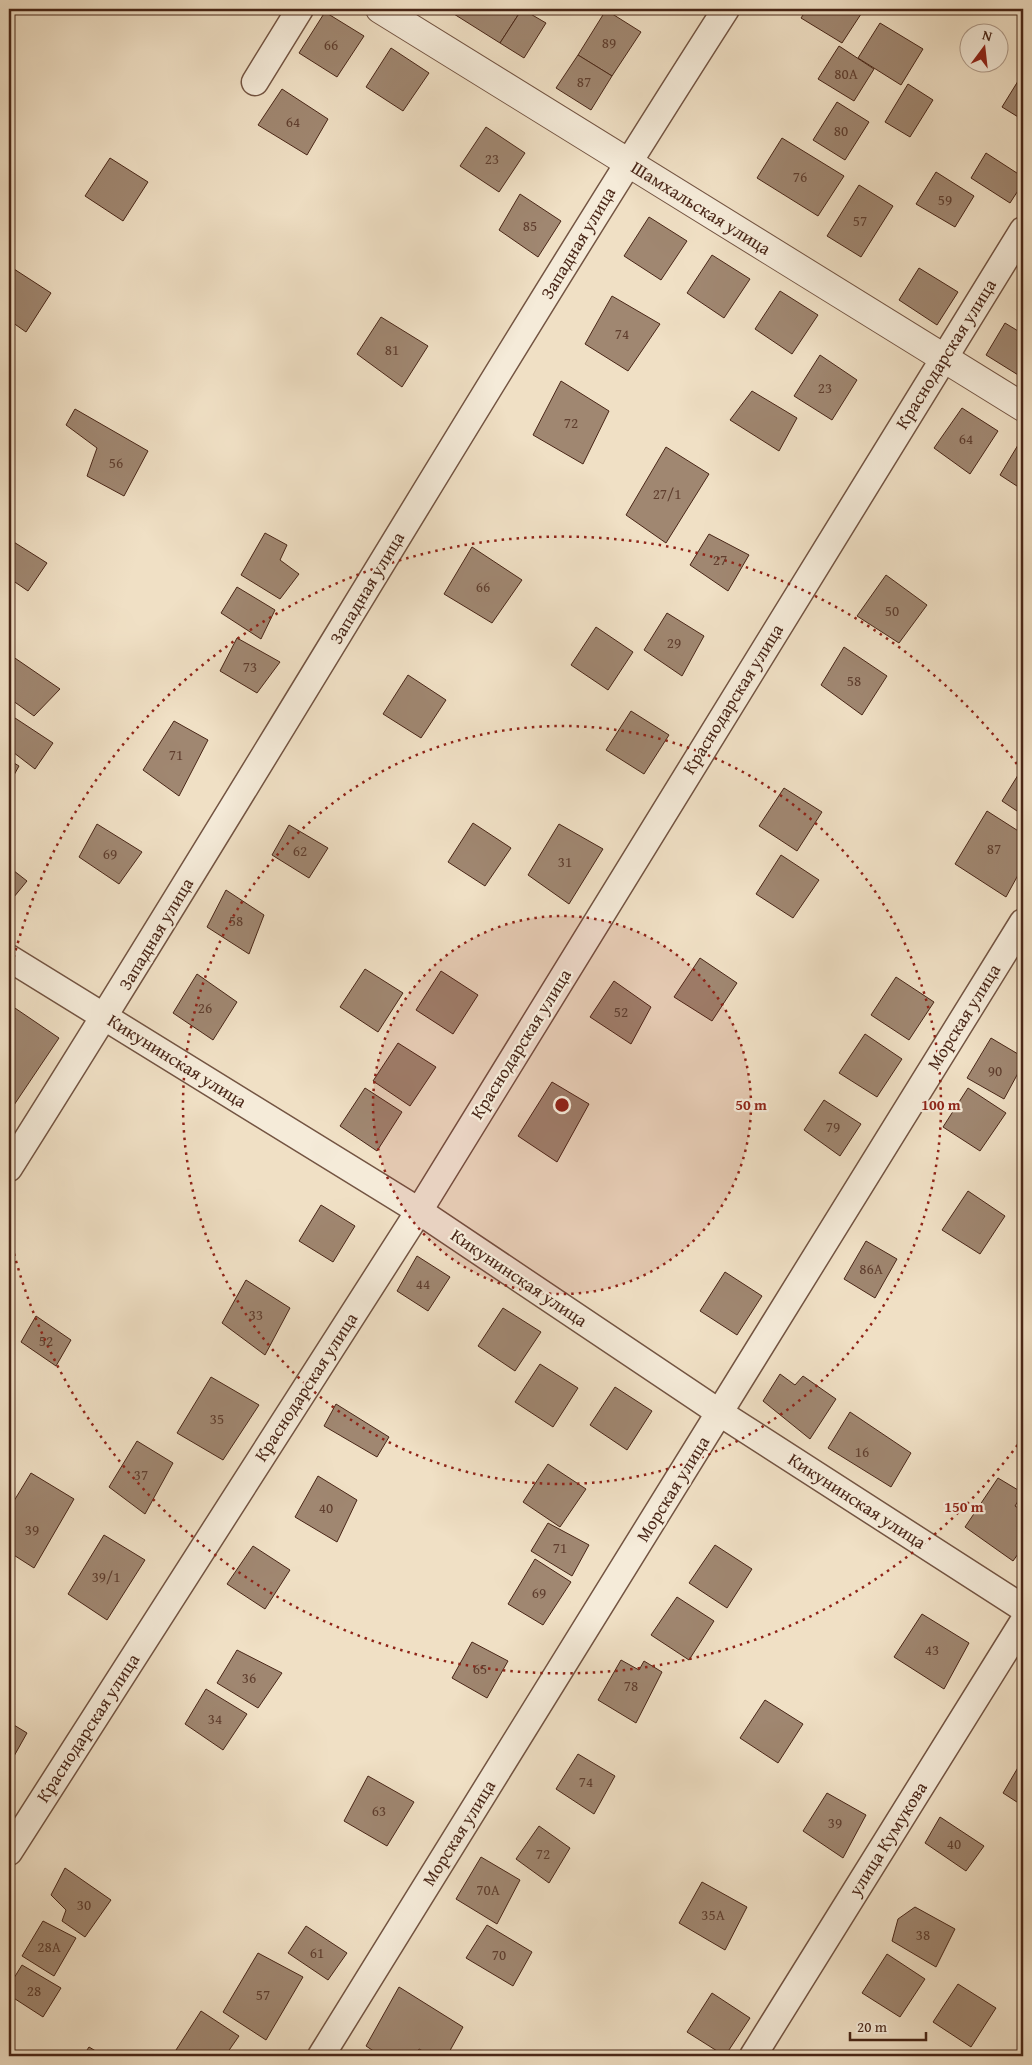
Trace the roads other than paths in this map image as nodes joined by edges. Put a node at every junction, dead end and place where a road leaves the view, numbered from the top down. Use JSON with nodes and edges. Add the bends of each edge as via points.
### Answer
{"nodes":[{"id":1,"x":300,"y":9,"type":"edge"},
{"id":2,"x":380,"y":9,"type":"edge"},
{"id":3,"x":726,"y":9,"type":"edge"},
{"id":4,"x":255,"y":82,"type":"dead end"},
{"id":5,"x":628,"y":162,"type":"junction"},
{"id":6,"x":1023,"y":230,"type":"edge"},
{"id":7,"x":943,"y":358,"type":"junction"},
{"id":8,"x":1023,"y":408,"type":"edge"},
{"id":9,"x":1023,"y":922,"type":"edge"},
{"id":10,"x":9,"y":958,"type":"edge"},
{"id":11,"x":105,"y":1016,"type":"junction"},
{"id":12,"x":9,"y":1168,"type":"edge"},
{"id":13,"x":419,"y":1211,"type":"junction"},
{"id":14,"x":720,"y":1413,"type":"junction"},
{"id":15,"x":1023,"y":1608,"type":"edge"},
{"id":16,"x":1023,"y":1622,"type":"edge"},
{"id":17,"x":9,"y":1852,"type":"edge"},
{"id":18,"x":321,"y":2056,"type":"edge"},
{"id":19,"x":754,"y":2056,"type":"edge"}],
"edges":[{"from":1,"to":4,"type":"street"},
{"from":2,"to":5,"type":"street","name":"Шамхальская улица"},
{"from":3,"to":5,"type":"street","name":"Западная улица"},
{"from":5,"to":7,"type":"street","name":"Шамхальская улица"},
{"from":5,"to":11,"type":"street","name":"Западная улица"},
{"from":6,"to":7,"type":"street","name":"Краснодарская улица"},
{"from":7,"to":8,"type":"street","name":"Шамхальская улица"},
{"from":7,"to":13,"type":"street","name":"Краснодарская улица"},
{"from":9,"to":14,"type":"street","name":"Морская улица"},
{"from":10,"to":11,"type":"street","name":"Кикунинская улица"},
{"from":11,"to":12,"type":"street","name":"Западная улица"},
{"from":11,"to":13,"type":"street","name":"Кикунинская улица"},
{"from":13,"to":14,"type":"street","name":"Кикунинская улица"},
{"from":13,"to":17,"type":"street","name":"Краснодарская улица"},
{"from":14,"to":15,"type":"street","name":"Кикунинская улица"},
{"from":14,"to":18,"type":"street","name":"Морская улица"},
{"from":16,"to":19,"type":"street","name":"улица Кумукова"}]}
